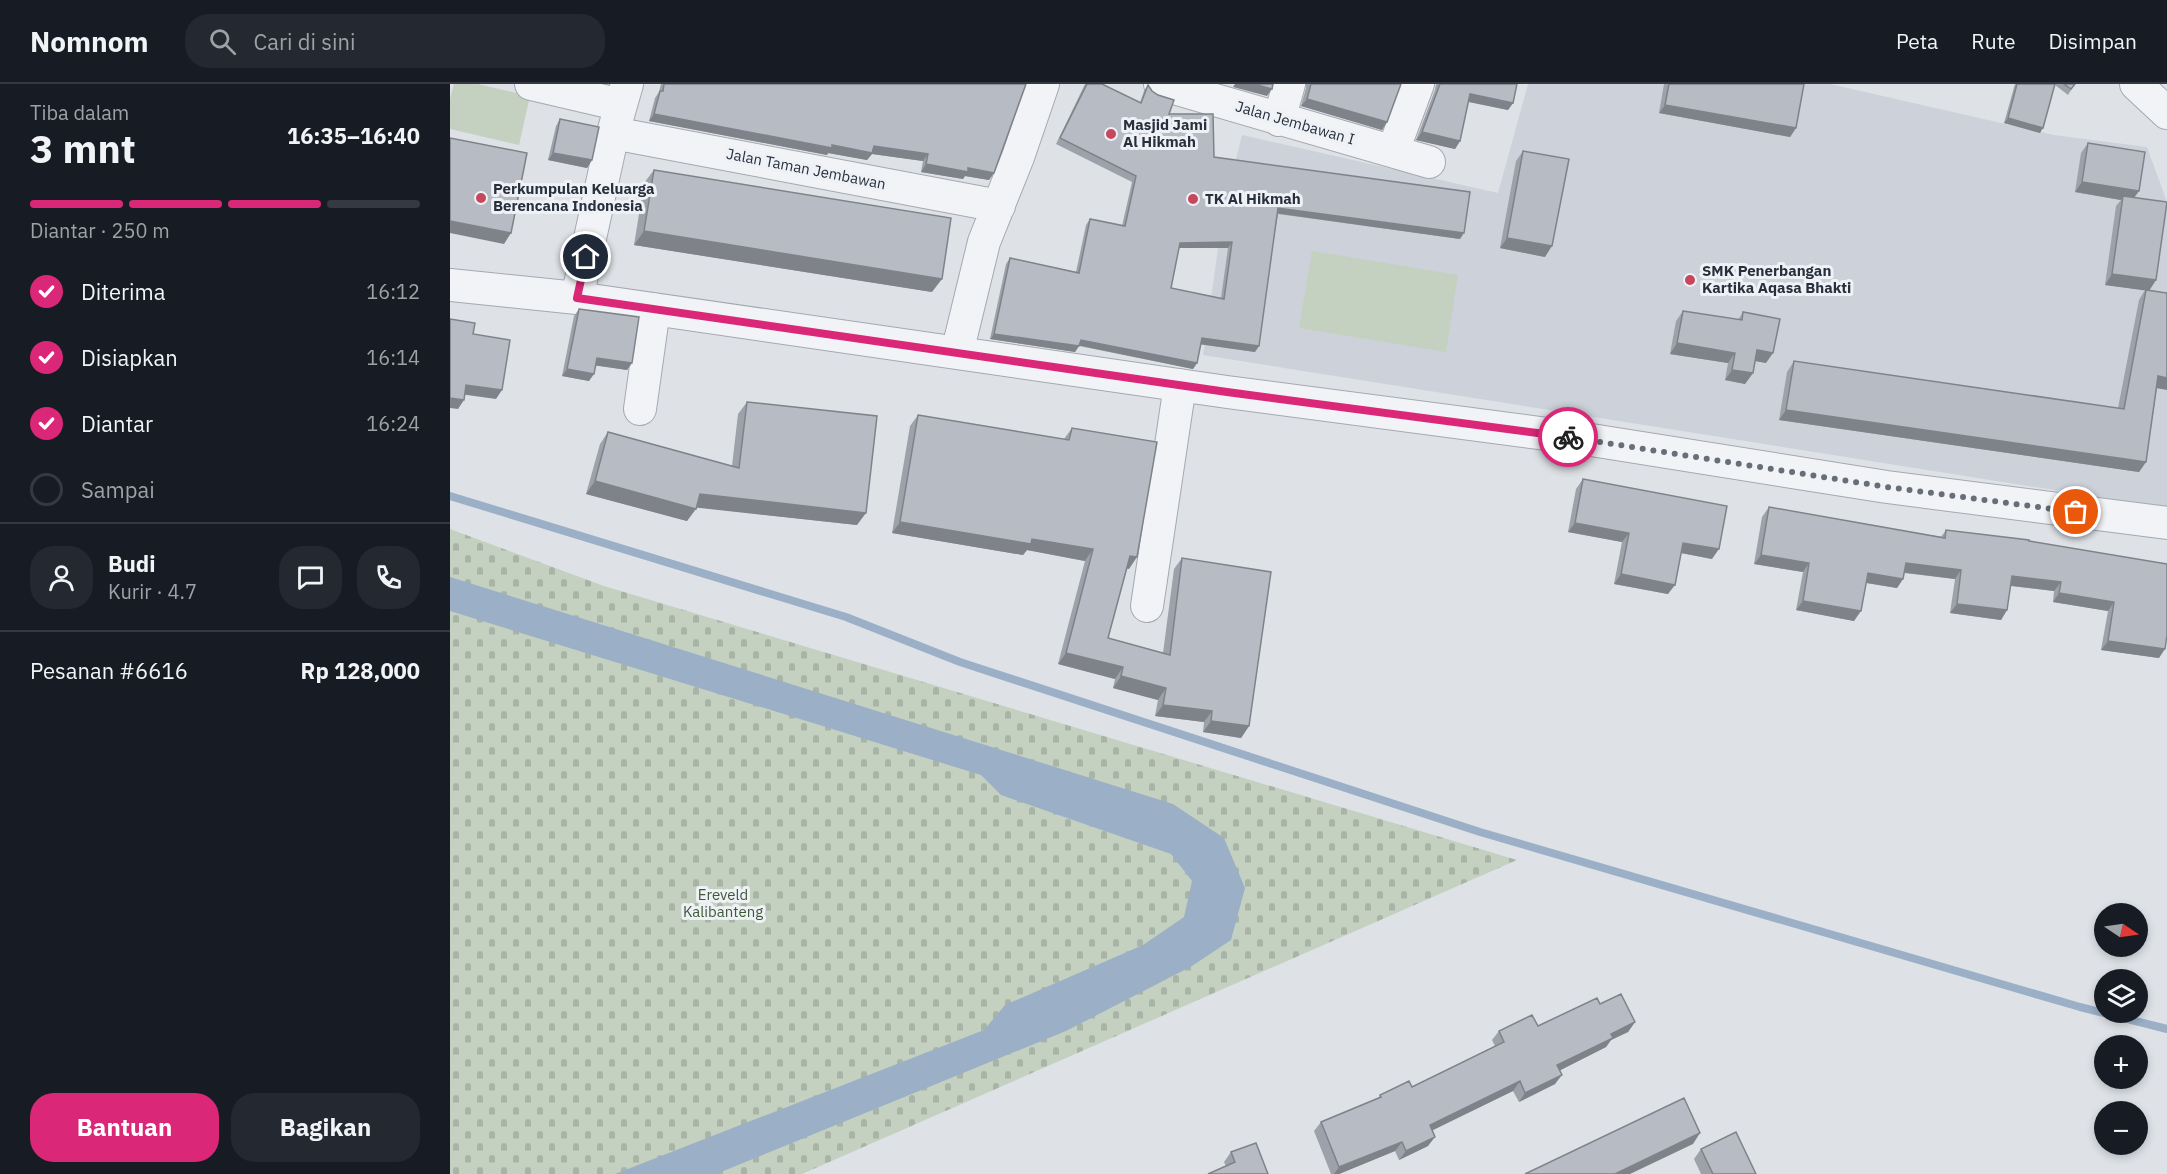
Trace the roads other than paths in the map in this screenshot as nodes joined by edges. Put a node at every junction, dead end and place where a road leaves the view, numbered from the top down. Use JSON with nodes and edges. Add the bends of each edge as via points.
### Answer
{"nodes":[{"id":1,"x":531,"y":84,"type":"edge"},
{"id":2,"x":1043,"y":84,"type":"edge"},
{"id":3,"x":1160,"y":84,"type":"edge"},
{"id":4,"x":1289,"y":84,"type":"edge"},
{"id":5,"x":1418,"y":84,"type":"edge"},
{"id":6,"x":2136,"y":84,"type":"edge"},
{"id":7,"x":620,"y":107,"type":"edge"},
{"id":8,"x":2167,"y":113,"type":"edge"},
{"id":9,"x":1279,"y":120,"type":"junction"},
{"id":10,"x":1393,"y":151,"type":"junction"},
{"id":11,"x":1430,"y":162,"type":"dead end"},
{"id":12,"x":999,"y":206,"type":"junction"},
{"id":13,"x":450,"y":285,"type":"edge"},
{"id":14,"x":577,"y":298,"type":"junction"},
{"id":15,"x":654,"y":309,"type":"junction"},
{"id":16,"x":957,"y":353,"type":"junction"},
{"id":17,"x":1180,"y":385,"type":"junction"},
{"id":18,"x":640,"y":409,"type":"dead end"},
{"id":19,"x":2167,"y":523,"type":"edge"},
{"id":20,"x":1147,"y":606,"type":"dead end"}],
"edges":[{"from":1,"to":7,"type":"street","name":"Jalan Taman Jembawan"},
{"from":2,"to":12,"type":"street"},
{"from":3,"to":9,"type":"street","name":"Jalan Jembawan I"},
{"from":4,"to":9,"type":"street"},
{"from":5,"to":10,"type":"street"},
{"from":6,"to":8,"type":"street"},
{"from":7,"to":12,"type":"street","name":"Jalan Taman Jembawan"},
{"from":7,"to":14,"type":"street"},
{"from":9,"to":10,"type":"street","name":"Jalan Jembawan I"},
{"from":10,"to":11,"type":"street","name":"Jalan Jembawan I"},
{"from":12,"to":16,"type":"street","via":[[984,242]]},
{"from":13,"to":14,"type":"street"},
{"from":14,"to":15,"type":"street"},
{"from":15,"to":16,"type":"street"},
{"from":15,"to":18,"type":"street"},
{"from":16,"to":17,"type":"street"},
{"from":17,"to":19,"type":"street","via":[[1585,439],[1887,487]]},
{"from":17,"to":20,"type":"street"}]}
